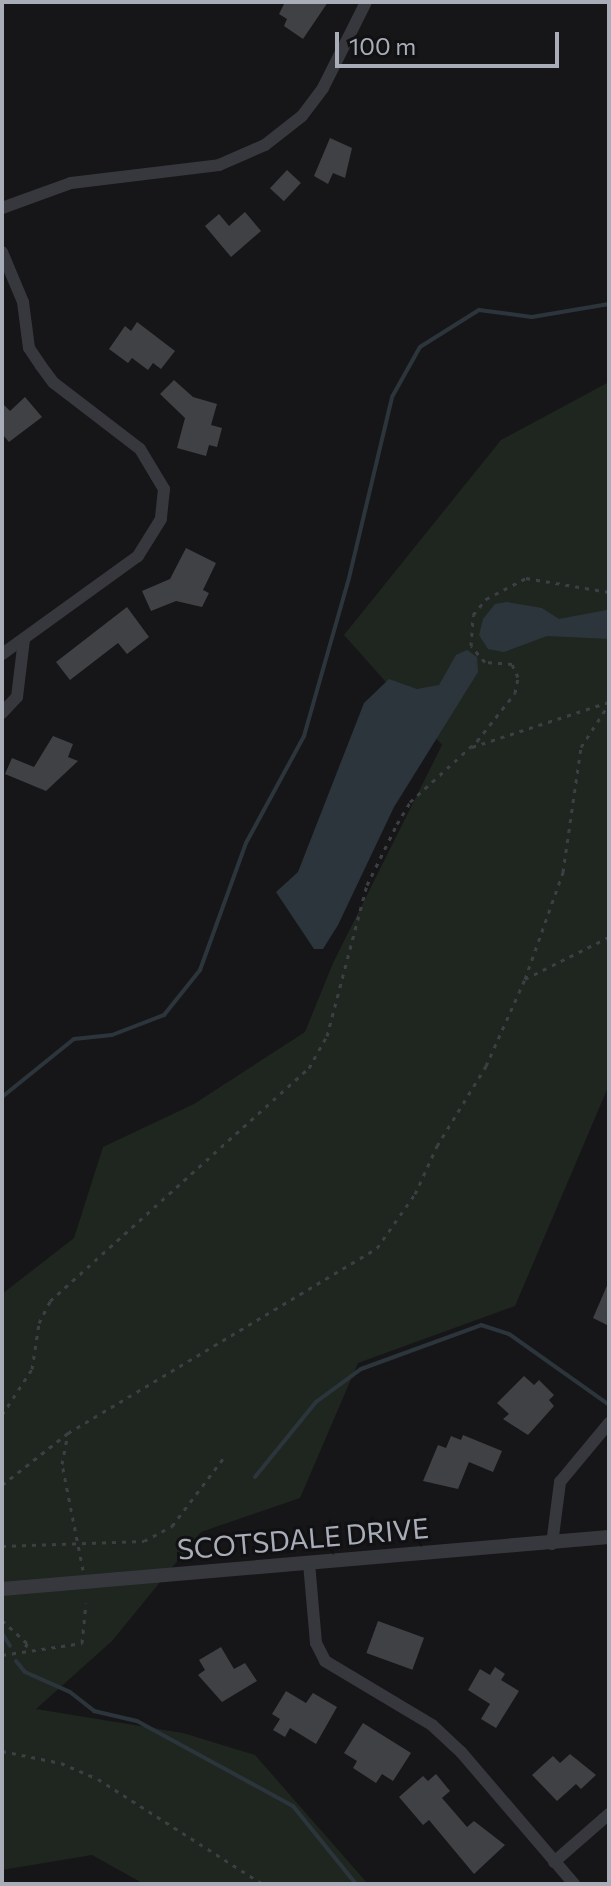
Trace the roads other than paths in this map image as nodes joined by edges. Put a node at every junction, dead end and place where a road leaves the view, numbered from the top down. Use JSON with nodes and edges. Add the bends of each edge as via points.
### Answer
{"nodes":[{"id":1,"x":366,"y":2,"type":"edge"},
{"id":2,"x":2,"y":208,"type":"edge"},
{"id":3,"x":2,"y":252,"type":"edge"},
{"id":4,"x":24,"y":639,"type":"junction"},
{"id":5,"x":2,"y":654,"type":"edge"},
{"id":6,"x":2,"y":713,"type":"edge"},
{"id":7,"x":609,"y":1423,"type":"edge"},
{"id":8,"x":609,"y":1537,"type":"edge"},
{"id":9,"x":552,"y":1544,"type":"junction"},
{"id":10,"x":309,"y":1563,"type":"junction"},
{"id":11,"x":2,"y":1589,"type":"edge"},
{"id":12,"x":609,"y":1814,"type":"edge"},
{"id":13,"x":554,"y":1862,"type":"junction"},
{"id":14,"x":574,"y":1884,"type":"edge"}],
"edges":[{"from":1,"to":2,"type":"street","via":[[323,88],[302,116],[265,145],[219,165],[71,183]]},
{"from":3,"to":4,"type":"street","via":[[23,302],[29,348],[41,366],[54,383],[140,449],[164,489],[161,519],[138,556]]},
{"from":4,"to":5,"type":"street"},
{"from":4,"to":6,"type":"street","via":[[17,697]]},
{"from":7,"to":9,"type":"street","via":[[560,1482]]},
{"from":8,"to":9,"type":"street","name":"SCOTSDALE DRIVE"},
{"from":9,"to":10,"type":"street","name":"SCOTSDALE DRIVE"},
{"from":10,"to":11,"type":"street","name":"SCOTSDALE DRIVE"},
{"from":10,"to":13,"type":"street","via":[[316,1643],[325,1661],[432,1725]]},
{"from":12,"to":13,"type":"street"},
{"from":13,"to":14,"type":"street"}]}
